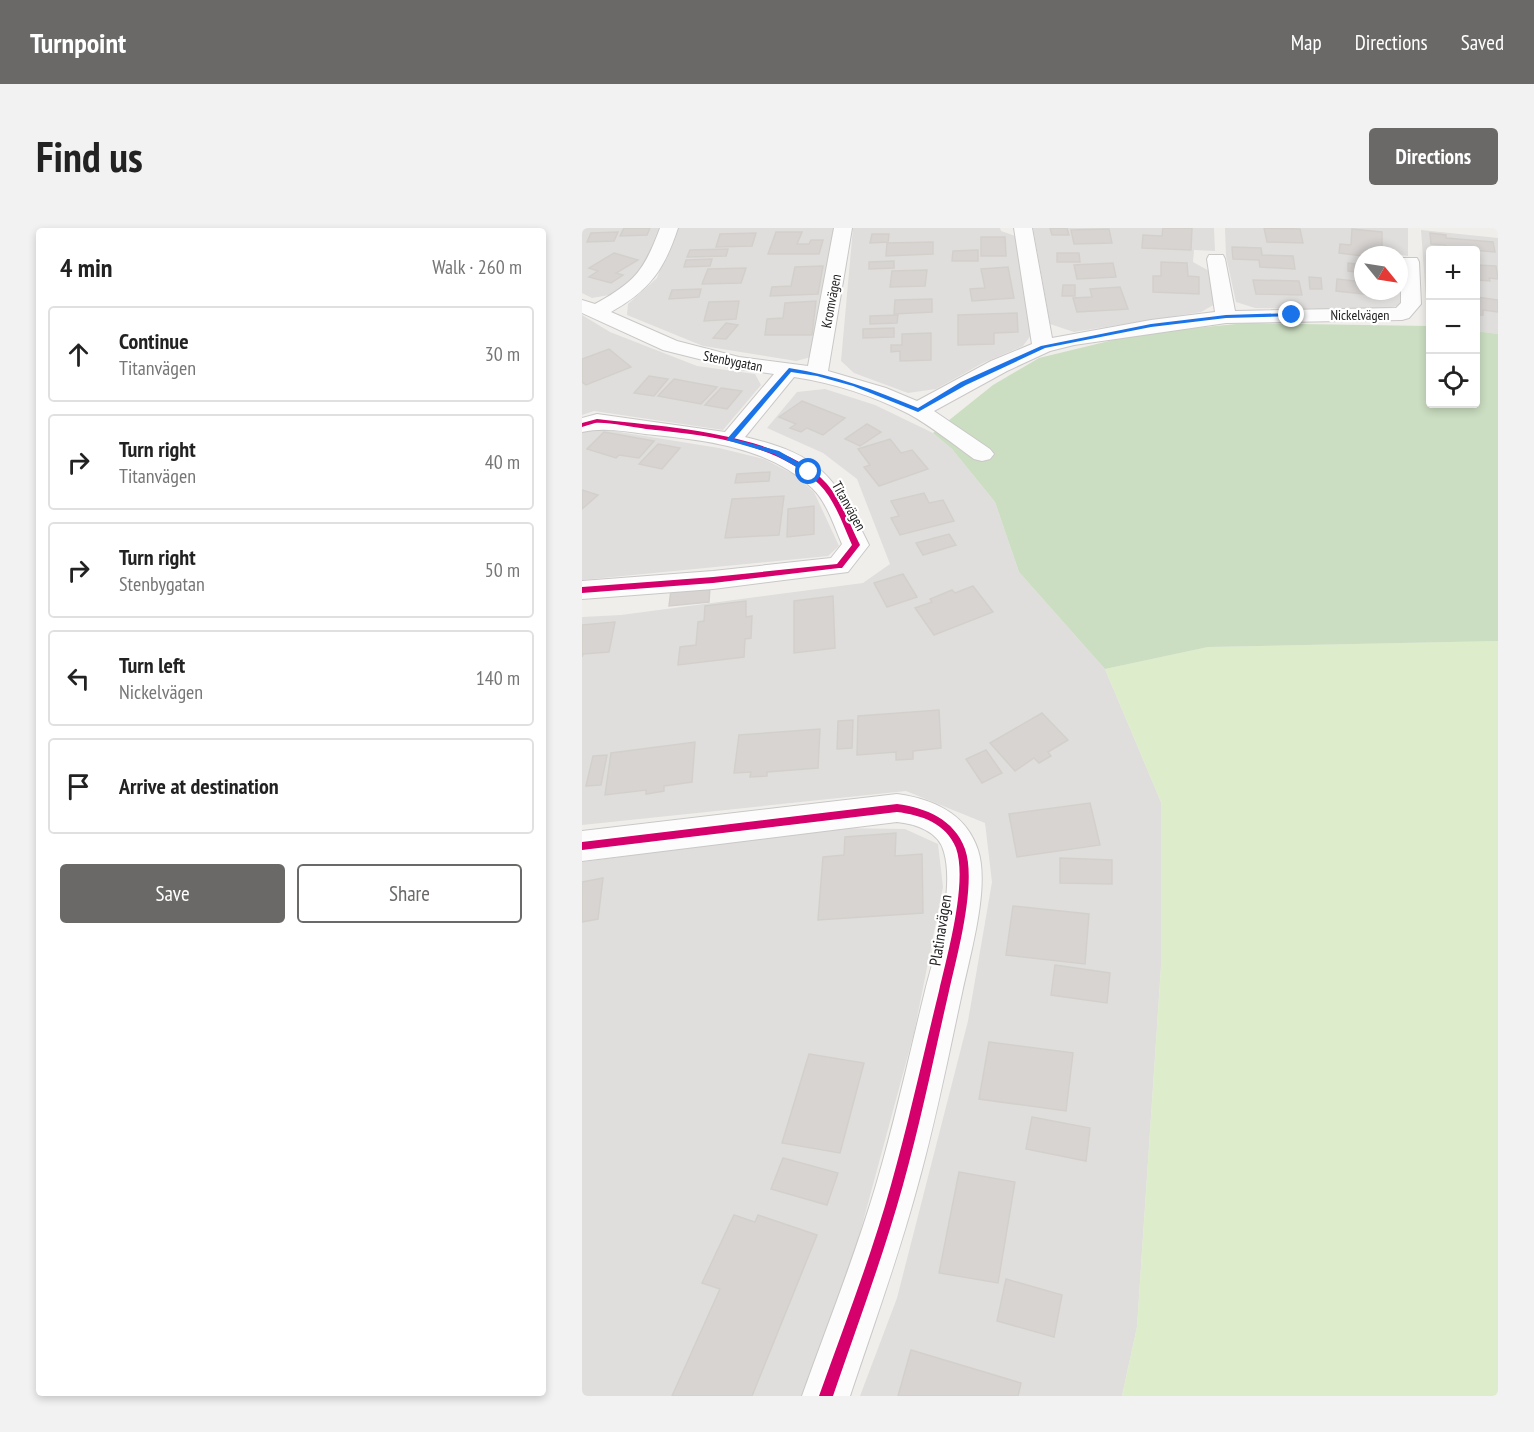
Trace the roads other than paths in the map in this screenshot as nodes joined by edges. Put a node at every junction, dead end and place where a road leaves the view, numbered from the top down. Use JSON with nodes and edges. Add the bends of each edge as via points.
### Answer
{"nodes":[{"id":1,"x":669,"y":228,"type":"edge"},
{"id":2,"x":843,"y":228,"type":"edge"},
{"id":3,"x":1023,"y":228,"type":"edge"},
{"id":4,"x":1216,"y":259,"type":"dead end"},
{"id":5,"x":1410,"y":262,"type":"dead end"},
{"id":6,"x":590,"y":309,"type":"edge"},
{"id":7,"x":1226,"y":317,"type":"junction"},
{"id":8,"x":1043,"y":347,"type":"junction"},
{"id":9,"x":789,"y":370,"type":"junction"},
{"id":10,"x":817,"y":374,"type":"junction"},
{"id":11,"x":918,"y":410,"type":"junction"},
{"id":12,"x":582,"y":425,"type":"edge"},
{"id":13,"x":730,"y":440,"type":"junction"},
{"id":14,"x":982,"y":454,"type":"dead end"},
{"id":15,"x":582,"y":590,"type":"edge"},
{"id":16,"x":582,"y":846,"type":"edge"},
{"id":17,"x":826,"y":1396,"type":"edge"}],
"edges":[{"from":1,"to":6,"type":"street","via":[[658,260],[645,280],[636,289]]},
{"from":2,"to":10,"type":"street","name":"Kromvägen"},
{"from":3,"to":8,"type":"street"},
{"from":4,"to":7,"type":"street"},
{"from":5,"to":7,"type":"street","name":"Nickelvägen","via":[[1411,303],[1402,314]]},
{"from":6,"to":9,"type":"street","name":"Stenbygatan","via":[[670,346],[739,363]]},
{"from":7,"to":8,"type":"street","name":"Nickelvägen","via":[[1113,332]]},
{"from":8,"to":11,"type":"street","name":"Nickelvägen","via":[[972,379]]},
{"from":9,"to":10,"type":"street","name":"Stenbygatan"},
{"from":9,"to":13,"type":"street"},
{"from":10,"to":11,"type":"street","name":"Stenbygatan","via":[[867,388]]},
{"from":11,"to":14,"type":"street","name":"Stenbygatan"},
{"from":12,"to":13,"type":"street","name":"Titanvägen","via":[[597,421]]},
{"from":13,"to":15,"type":"street","name":"Titanvägen","via":[[777,452],[824,485],[856,545],[839,566]]},
{"from":16,"to":17,"type":"street","name":"Platinavägen","via":[[897,808],[916,810],[945,825],[962,852],[962,899],[955,943],[916,1112],[888,1215]]}]}
